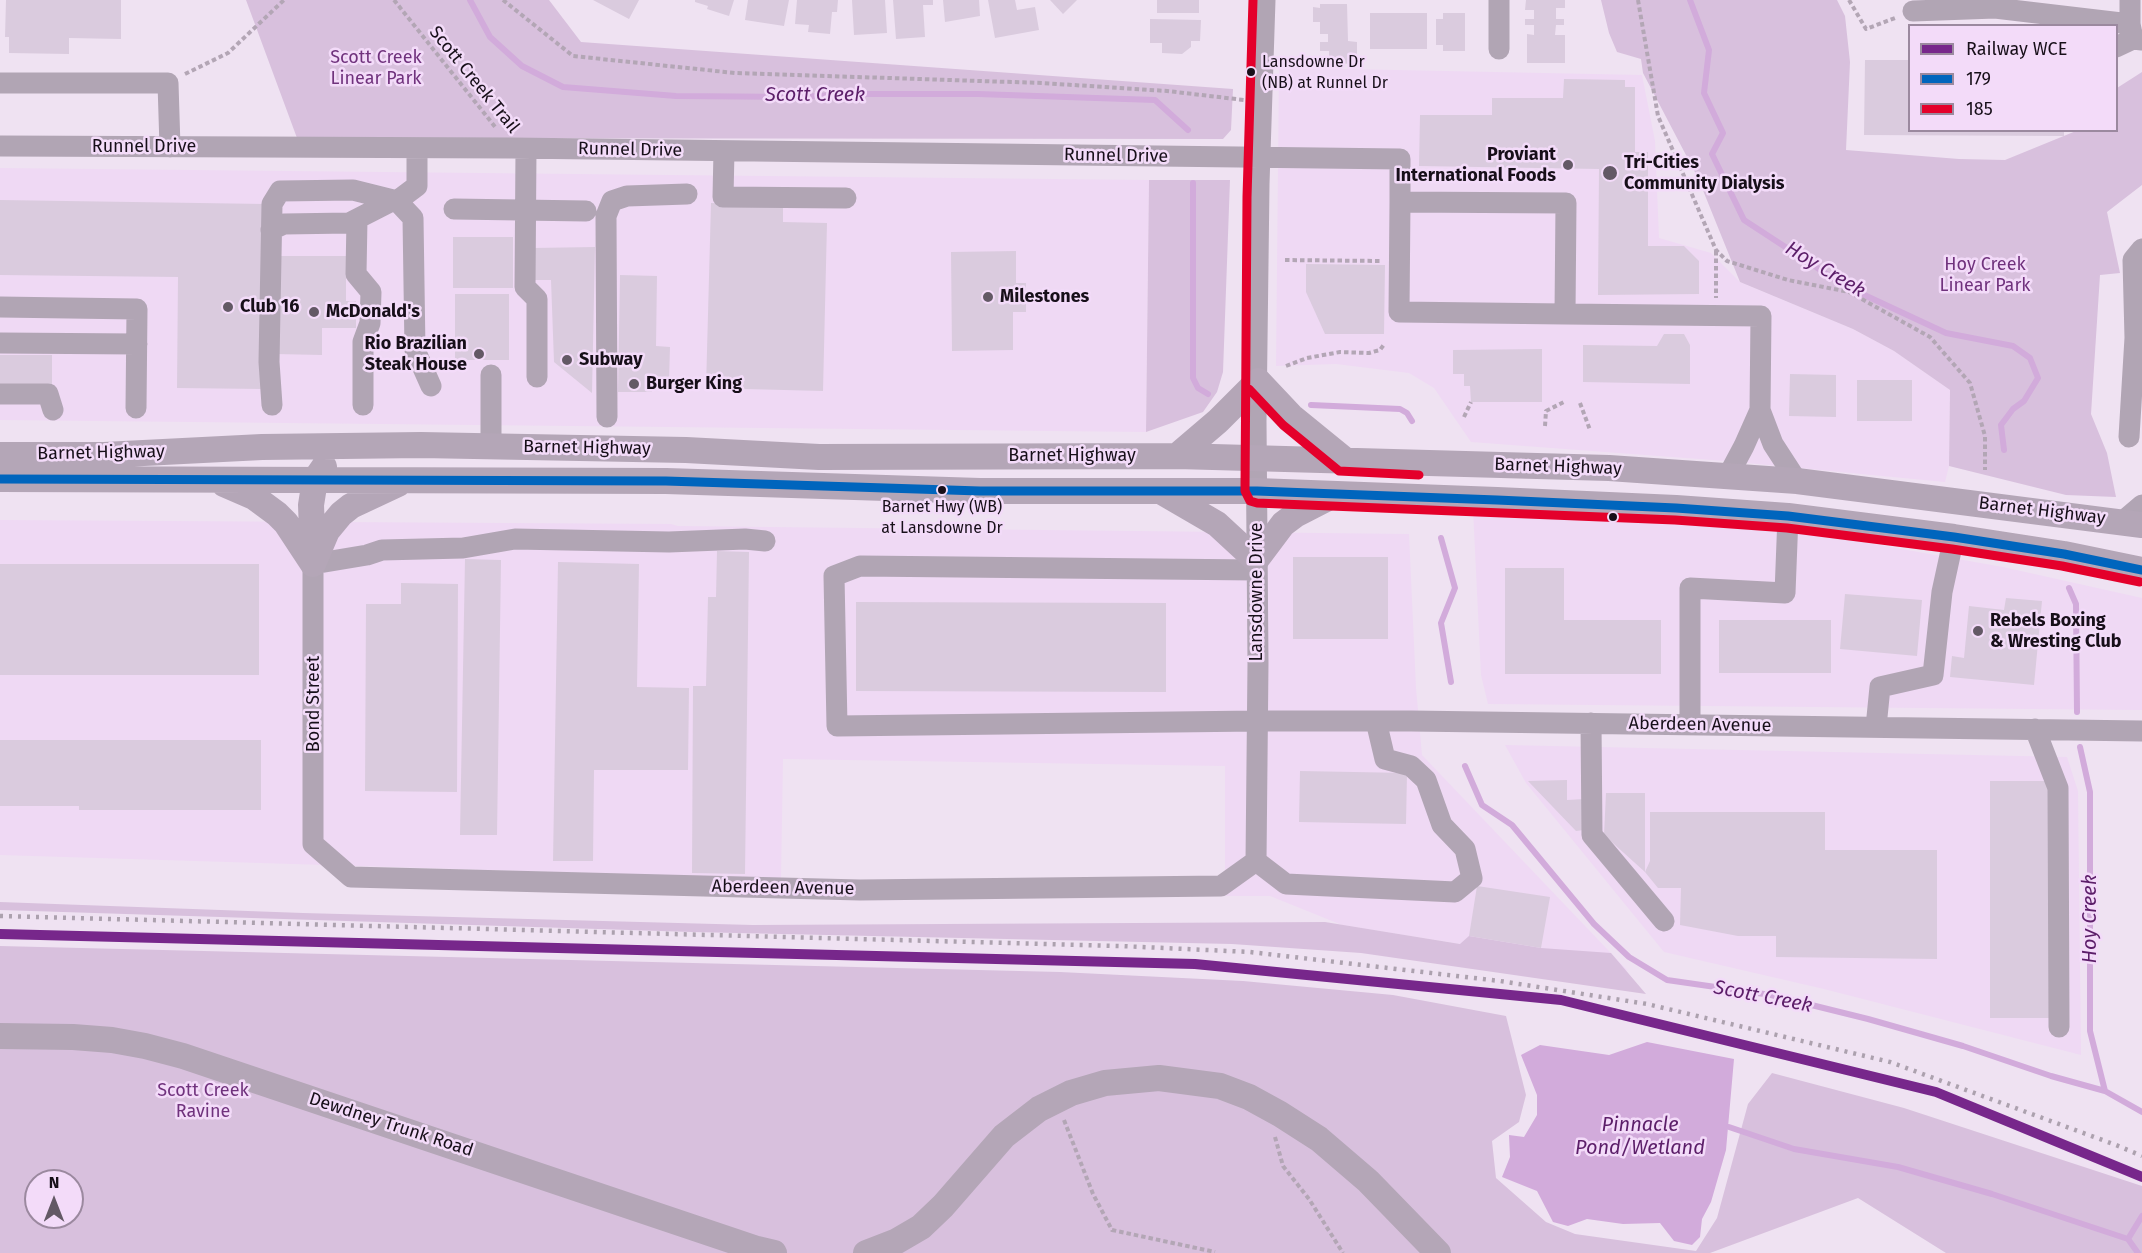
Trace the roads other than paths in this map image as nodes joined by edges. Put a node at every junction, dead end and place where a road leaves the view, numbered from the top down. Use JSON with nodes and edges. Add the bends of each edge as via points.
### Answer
{"nodes":[{"id":1,"x":1265,"y":0,"type":"edge"},
{"id":2,"x":1499,"y":0,"type":"edge"},
{"id":3,"x":2130,"y":0,"type":"edge"},
{"id":4,"x":1913,"y":11,"type":"road end"},
{"id":5,"x":2069,"y":24,"type":"edge"},
{"id":6,"x":2130,"y":37,"type":"edge"},
{"id":7,"x":1499,"y":49,"type":"dead end"},
{"id":8,"x":0,"y":83,"type":"edge"},
{"id":9,"x":0,"y":146,"type":"edge"},
{"id":10,"x":170,"y":147,"type":"junction"},
{"id":11,"x":417,"y":148,"type":"junction"},
{"id":12,"x":519,"y":149,"type":"junction"},
{"id":13,"x":724,"y":151,"type":"junction"},
{"id":14,"x":1261,"y":157,"type":"junction"},
{"id":15,"x":687,"y":194,"type":"dead end"},
{"id":16,"x":846,"y":198,"type":"dead end"},
{"id":17,"x":395,"y":201,"type":"junction"},
{"id":18,"x":1400,"y":202,"type":"junction"},
{"id":19,"x":454,"y":209,"type":"dead end"},
{"id":20,"x":526,"y":209,"type":"junction"},
{"id":21,"x":586,"y":211,"type":"dead end"},
{"id":22,"x":357,"y":219,"type":"junction"},
{"id":23,"x":271,"y":230,"type":"junction"},
{"id":24,"x":2142,"y":249,"type":"edge"},
{"id":25,"x":0,"y":307,"type":"edge"},
{"id":26,"x":1565,"y":315,"type":"junction"},
{"id":27,"x":2138,"y":339,"type":"edge"},
{"id":28,"x":0,"y":343,"type":"edge"},
{"id":29,"x":137,"y":344,"type":"junction"},
{"id":30,"x":491,"y":375,"type":"dead end"},
{"id":31,"x":537,"y":377,"type":"dead end"},
{"id":32,"x":1258,"y":381,"type":"junction"},
{"id":33,"x":431,"y":386,"type":"dead end"},
{"id":34,"x":0,"y":394,"type":"edge"},
{"id":35,"x":272,"y":405,"type":"dead end"},
{"id":36,"x":363,"y":405,"type":"dead end"},
{"id":37,"x":136,"y":408,"type":"dead end"},
{"id":38,"x":53,"y":410,"type":"dead end"},
{"id":39,"x":1760,"y":410,"type":"junction"},
{"id":40,"x":608,"y":417,"type":"dead end"},
{"id":41,"x":2129,"y":437,"type":"dead end"},
{"id":42,"x":341,"y":445,"type":"junction"},
{"id":43,"x":491,"y":446,"type":"junction"},
{"id":44,"x":0,"y":454,"type":"edge"},
{"id":45,"x":1177,"y":456,"type":"junction"},
{"id":46,"x":1257,"y":459,"type":"junction"},
{"id":47,"x":1346,"y":460,"type":"junction"},
{"id":48,"x":1728,"y":476,"type":"junction"},
{"id":49,"x":0,"y":479,"type":"edge"},
{"id":50,"x":215,"y":480,"type":"junction"},
{"id":51,"x":315,"y":480,"type":"junction"},
{"id":52,"x":407,"y":480,"type":"junction"},
{"id":53,"x":1797,"y":481,"type":"junction"},
{"id":54,"x":1161,"y":491,"type":"junction"},
{"id":55,"x":1257,"y":491,"type":"junction"},
{"id":56,"x":1334,"y":494,"type":"junction"},
{"id":57,"x":2142,"y":505,"type":"edge"},
{"id":58,"x":1788,"y":516,"type":"junction"},
{"id":59,"x":2132,"y":523,"type":"edge"},
{"id":60,"x":1954,"y":537,"type":"junction"},
{"id":61,"x":765,"y":541,"type":"dead end"},
{"id":62,"x":313,"y":564,"type":"junction"},
{"id":63,"x":1256,"y":565,"type":"junction"},
{"id":64,"x":2142,"y":570,"type":"edge"},
{"id":65,"x":1257,"y":721,"type":"junction"},
{"id":66,"x":1376,"y":722,"type":"junction"},
{"id":67,"x":1592,"y":723,"type":"junction"},
{"id":68,"x":1690,"y":725,"type":"junction"},
{"id":69,"x":1876,"y":727,"type":"junction"},
{"id":70,"x":2035,"y":729,"type":"junction"},
{"id":71,"x":2142,"y":731,"type":"edge"},
{"id":72,"x":314,"y":844,"type":"joint"},
{"id":73,"x":1256,"y":861,"type":"junction"},
{"id":74,"x":1664,"y":921,"type":"dead end"},
{"id":75,"x":2059,"y":1027,"type":"dead end"},
{"id":76,"x":0,"y":1036,"type":"edge"},
{"id":77,"x":762,"y":1252,"type":"edge"},
{"id":78,"x":866,"y":1253,"type":"edge"},
{"id":79,"x":1438,"y":1253,"type":"edge"}],
"edges":[{"from":1,"to":14,"type":"street","name":"Lansdowne Drive"},
{"from":2,"to":7,"type":"street"},
{"from":3,"to":6,"type":"street"},
{"from":4,"to":5,"type":"street","via":[[1995,8]]},
{"from":8,"to":10,"type":"street","via":[[168,83]]},
{"from":9,"to":10,"type":"street","name":"Runnel Drive"},
{"from":10,"to":11,"type":"street","name":"Runnel Drive"},
{"from":11,"to":12,"type":"street","name":"Runnel Drive"},
{"from":11,"to":17,"type":"street","via":[[417,186]]},
{"from":12,"to":13,"type":"street","name":"Runnel Drive"},
{"from":12,"to":20,"type":"street"},
{"from":13,"to":14,"type":"street","name":"Runnel Drive"},
{"from":13,"to":16,"type":"street","via":[[723,197]]},
{"from":14,"to":18,"type":"street","name":"Runnel Drive","via":[[1400,159]]},
{"from":14,"to":32,"type":"street","name":"Lansdowne Drive"},
{"from":15,"to":40,"type":"street","via":[[627,196],[612,201],[606,216]]},
{"from":17,"to":22,"type":"street"},
{"from":17,"to":23,"type":"street","via":[[354,190],[279,190],[272,204]]},
{"from":17,"to":33,"type":"street","via":[[413,218],[416,350]]},
{"from":18,"to":26,"type":"street","via":[[1399,312]]},
{"from":18,"to":26,"type":"street","via":[[1566,203]]},
{"from":19,"to":20,"type":"street"},
{"from":20,"to":21,"type":"street"},
{"from":20,"to":31,"type":"street","via":[[525,287],[537,299]]},
{"from":22,"to":23,"type":"street","via":[[349,223],[284,224]]},
{"from":22,"to":36,"type":"street","via":[[356,274],[371,292],[370,323],[363,342]]},
{"from":23,"to":35,"type":"street"},
{"from":24,"to":27,"type":"street","via":[[2133,260]]},
{"from":25,"to":29,"type":"street","via":[[137,309]]},
{"from":26,"to":39,"type":"street","via":[[1761,316]]},
{"from":27,"to":41,"type":"street"},
{"from":28,"to":29,"type":"street"},
{"from":29,"to":37,"type":"street"},
{"from":30,"to":43,"type":"street"},
{"from":32,"to":45,"type":"main road"},
{"from":32,"to":46,"type":"street","name":"Lansdowne Drive"},
{"from":32,"to":47,"type":"main road","via":[[1291,416]]},
{"from":34,"to":38,"type":"street","via":[[48,394]]},
{"from":39,"to":48,"type":"street"},
{"from":39,"to":53,"type":"street","via":[[1773,444]]},
{"from":42,"to":43,"type":"main road","name":"Barnet Highway"},
{"from":42,"to":44,"type":"main road","name":"Barnet Highway","via":[[121,454]]},
{"from":42,"to":51,"type":"main road"},
{"from":43,"to":45,"type":"main road","name":"Barnet Highway","via":[[819,457]]},
{"from":45,"to":46,"type":"main road","name":"Barnet Highway"},
{"from":46,"to":47,"type":"main road","name":"Barnet Highway"},
{"from":46,"to":55,"type":"street","name":"Lansdowne Drive"},
{"from":47,"to":48,"type":"main road","name":"Barnet Highway","via":[[1609,468]]},
{"from":48,"to":53,"type":"main road","name":"Barnet Highway"},
{"from":49,"to":50,"type":"main road","name":"Barnet Highway"},
{"from":50,"to":51,"type":"main road","name":"Barnet Highway"},
{"from":50,"to":62,"type":"main road","via":[[254,497],[277,514]]},
{"from":51,"to":52,"type":"main road","name":"Barnet Highway"},
{"from":51,"to":62,"type":"main road","via":[[311,504]]},
{"from":52,"to":54,"type":"main road","name":"Barnet Highway"},
{"from":52,"to":62,"type":"main road","via":[[341,514],[327,531]]},
{"from":53,"to":59,"type":"main road","name":"Barnet Highway"},
{"from":54,"to":55,"type":"main road","name":"Barnet Highway"},
{"from":54,"to":63,"type":"main road","via":[[1217,524]]},
{"from":55,"to":56,"type":"main road","name":"Barnet Highway"},
{"from":55,"to":63,"type":"street","name":"Lansdowne Drive"},
{"from":56,"to":58,"type":"main road","name":"Barnet Highway"},
{"from":56,"to":63,"type":"main road","via":[[1283,524]]},
{"from":57,"to":59,"type":"street"},
{"from":58,"to":60,"type":"main road","name":"Barnet Highway"},
{"from":58,"to":68,"type":"street","via":[[1785,593],[1690,588]]},
{"from":60,"to":64,"type":"main road","name":"Barnet Highway"},
{"from":60,"to":69,"type":"street","via":[[1942,592],[1933,675],[1880,687]]},
{"from":61,"to":62,"type":"street","via":[[515,539],[463,548],[382,550]]},
{"from":62,"to":72,"type":"street","name":"Bond Street"},
{"from":63,"to":65,"type":"street","name":"Lansdowne Drive"},
{"from":63,"to":65,"type":"street","name":"Aberdeen Avenue","via":[[860,566],[834,576],[837,726]]},
{"from":65,"to":66,"type":"street","name":"Aberdeen Avenue"},
{"from":65,"to":73,"type":"street","name":"Lansdowne Drive"},
{"from":66,"to":67,"type":"street","name":"Aberdeen Avenue"},
{"from":66,"to":73,"type":"street","via":[[1385,759],[1411,766],[1426,780],[1442,825],[1466,849],[1472,878],[1455,892],[1286,884]]},
{"from":67,"to":68,"type":"street","name":"Aberdeen Avenue"},
{"from":67,"to":74,"type":"street","via":[[1592,835]]},
{"from":68,"to":69,"type":"street","name":"Aberdeen Avenue"},
{"from":69,"to":70,"type":"street","name":"Aberdeen Avenue"},
{"from":70,"to":71,"type":"street","name":"Aberdeen Avenue"},
{"from":70,"to":75,"type":"street","via":[[2058,788]]},
{"from":72,"to":73,"type":"street","name":"Aberdeen Avenue","via":[[351,877],[860,890],[1221,885]]},
{"from":76,"to":77,"type":"main road","name":"Dewdney Trunk Road","via":[[112,1040],[183,1056]]},
{"from":78,"to":79,"type":"main road","via":[[921,1227],[1004,1136],[1038,1109],[1105,1083],[1159,1078],[1220,1086],[1268,1107],[1319,1139],[1368,1181]]}]}
